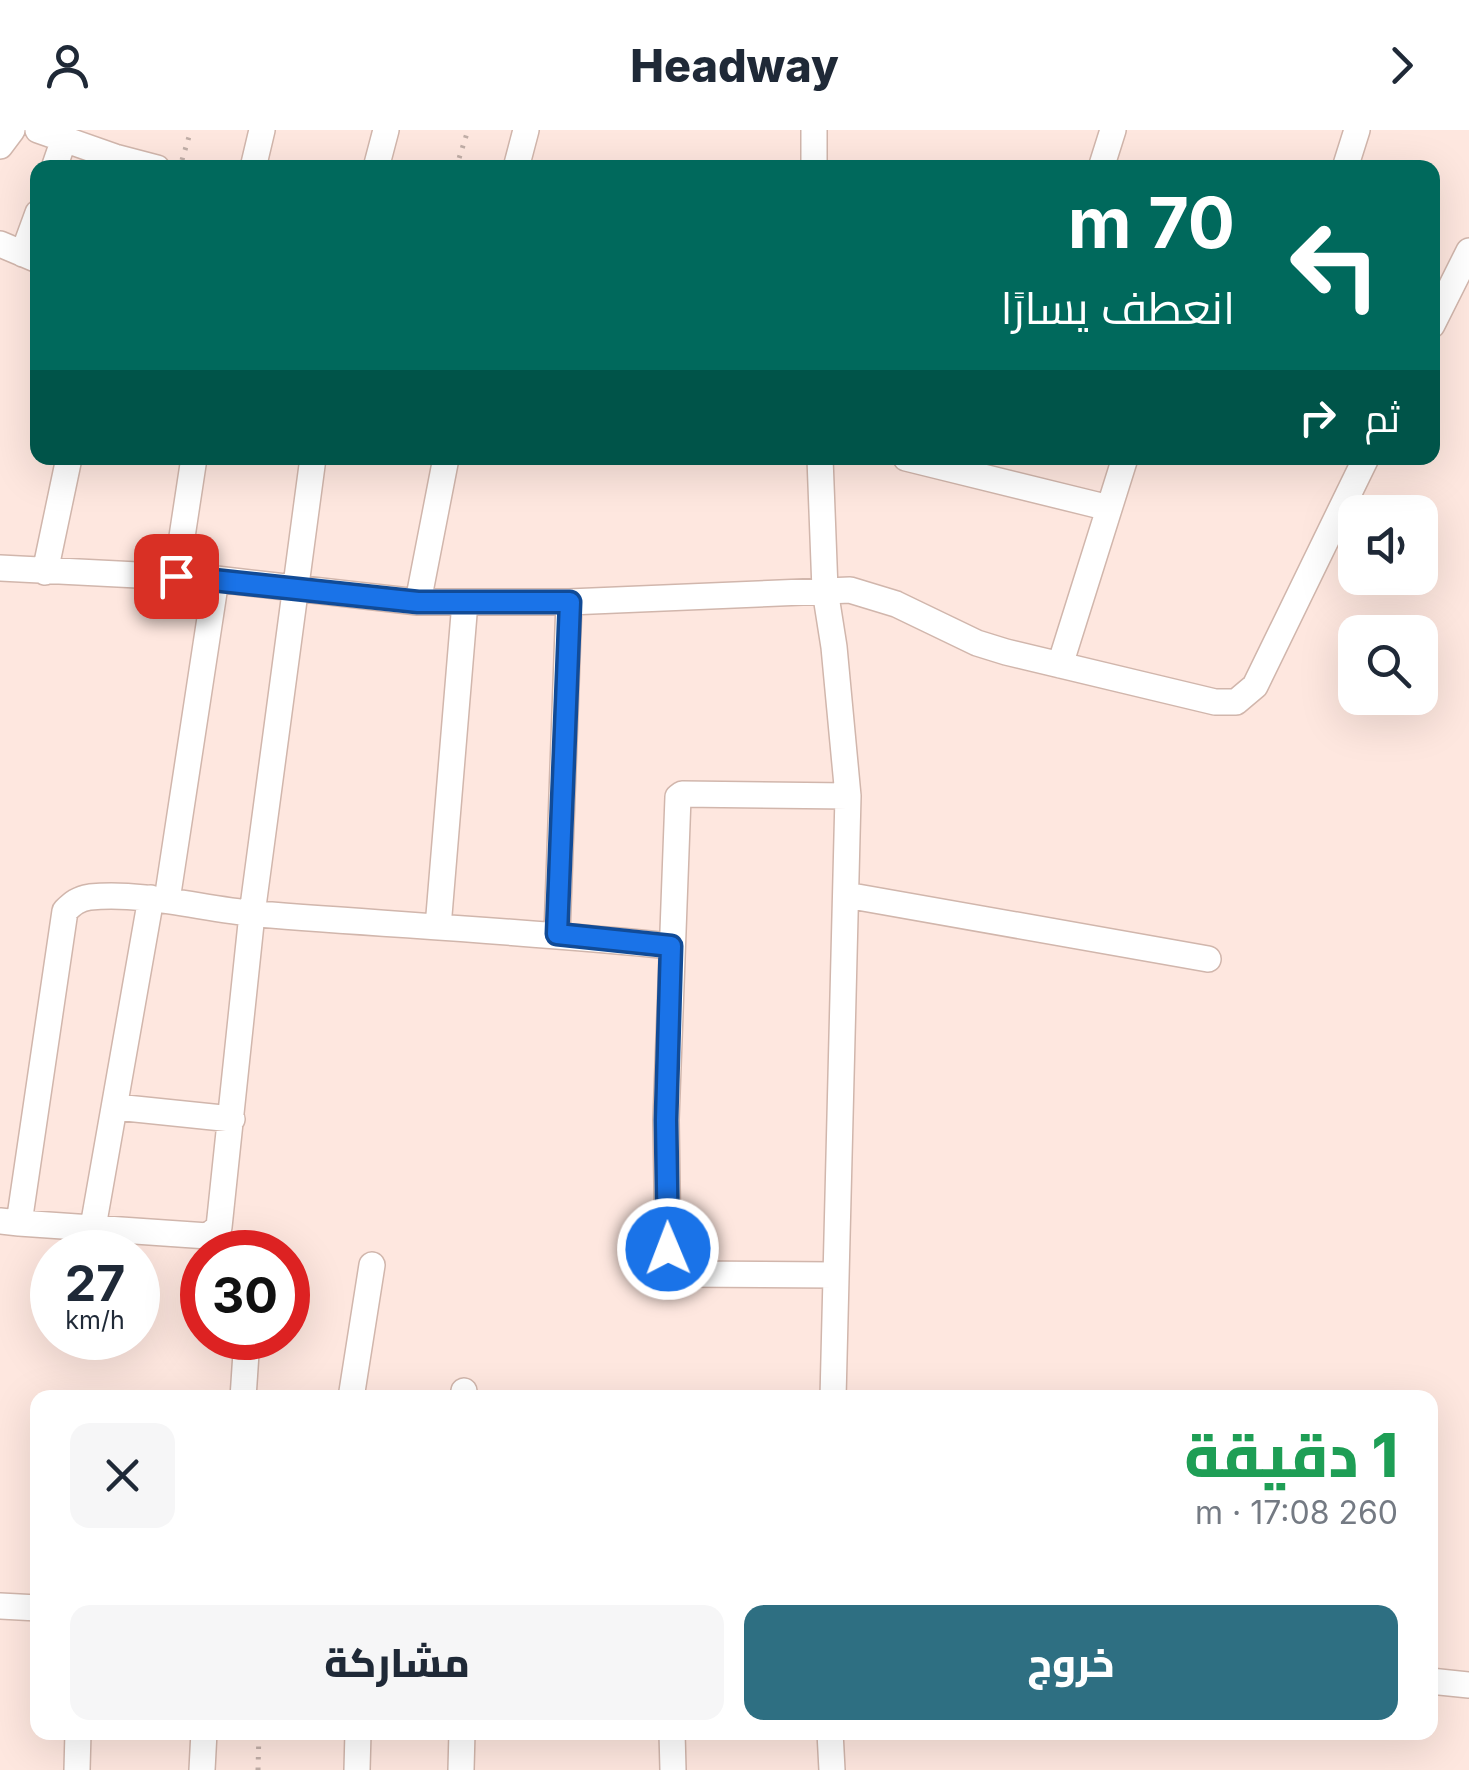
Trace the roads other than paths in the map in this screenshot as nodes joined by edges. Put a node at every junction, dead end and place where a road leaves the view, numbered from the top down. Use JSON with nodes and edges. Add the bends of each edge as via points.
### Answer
{"nodes":[{"id":1,"x":12,"y":130,"type":"edge"},
{"id":2,"x":38,"y":130,"type":"edge"},
{"id":3,"x":262,"y":130,"type":"edge"},
{"id":4,"x":386,"y":130,"type":"edge"},
{"id":5,"x":526,"y":130,"type":"edge"},
{"id":6,"x":814,"y":130,"type":"edge"},
{"id":7,"x":1113,"y":130,"type":"edge"},
{"id":8,"x":1358,"y":130,"type":"edge"},
{"id":9,"x":64,"y":139,"type":"junction"},
{"id":10,"x":0,"y":146,"type":"edge"},
{"id":11,"x":57,"y":160,"type":"edge"},
{"id":12,"x":110,"y":160,"type":"edge"},
{"id":13,"x":255,"y":160,"type":"edge"},
{"id":14,"x":378,"y":160,"type":"edge"},
{"id":15,"x":518,"y":160,"type":"edge"},
{"id":16,"x":814,"y":160,"type":"edge"},
{"id":17,"x":1104,"y":160,"type":"edge"},
{"id":18,"x":1348,"y":160,"type":"edge"},
{"id":19,"x":1469,"y":251,"type":"edge"},
{"id":20,"x":1440,"y":310,"type":"edge"},
{"id":21,"x":68,"y":465,"type":"edge"},
{"id":22,"x":193,"y":465,"type":"edge"},
{"id":23,"x":312,"y":465,"type":"edge"},
{"id":24,"x":445,"y":465,"type":"edge"},
{"id":25,"x":820,"y":465,"type":"edge"},
{"id":26,"x":934,"y":465,"type":"edge"},
{"id":27,"x":1123,"y":465,"type":"edge"},
{"id":28,"x":1363,"y":465,"type":"edge"},
{"id":29,"x":1109,"y":508,"type":"junction"},
{"id":30,"x":0,"y":568,"type":"edge"},
{"id":31,"x":45,"y":572,"type":"junction"},
{"id":32,"x":176,"y":576,"type":"junction"},
{"id":33,"x":216,"y":579,"type":"junction"},
{"id":34,"x":293,"y":588,"type":"junction"},
{"id":35,"x":825,"y":590,"type":"junction"},
{"id":36,"x":418,"y":602,"type":"junction"},
{"id":37,"x":465,"y":602,"type":"junction"},
{"id":38,"x":570,"y":602,"type":"junction"},
{"id":39,"x":1060,"y":665,"type":"junction"},
{"id":40,"x":848,"y":796,"type":"junction"},
{"id":41,"x":846,"y":895,"type":"junction"},
{"id":42,"x":159,"y":899,"type":"junction"},
{"id":43,"x":252,"y":914,"type":"junction"},
{"id":44,"x":438,"y":926,"type":"junction"},
{"id":45,"x":557,"y":934,"type":"junction"},
{"id":46,"x":671,"y":946,"type":"junction"},
{"id":47,"x":1208,"y":959,"type":"dead end"},
{"id":48,"x":116,"y":1107,"type":"junction"},
{"id":49,"x":232,"y":1119,"type":"junction"},
{"id":50,"x":9,"y":1222,"type":"edge"},
{"id":51,"x":93,"y":1227,"type":"junction"},
{"id":52,"x":372,"y":1265,"type":"dead end"},
{"id":53,"x":834,"y":1275,"type":"junction"},
{"id":54,"x":246,"y":1360,"type":"edge"},
{"id":55,"x":244,"y":1390,"type":"edge"},
{"id":56,"x":352,"y":1390,"type":"edge"},
{"id":57,"x":833,"y":1390,"type":"edge"},
{"id":58,"x":0,"y":1606,"type":"edge"},
{"id":59,"x":30,"y":1608,"type":"edge"},
{"id":60,"x":1438,"y":1682,"type":"edge"},
{"id":61,"x":1469,"y":1686,"type":"edge"},
{"id":62,"x":78,"y":1740,"type":"edge"},
{"id":63,"x":204,"y":1740,"type":"edge"},
{"id":64,"x":358,"y":1740,"type":"edge"},
{"id":65,"x":462,"y":1740,"type":"edge"},
{"id":66,"x":672,"y":1740,"type":"edge"},
{"id":67,"x":830,"y":1740,"type":"edge"},
{"id":68,"x":78,"y":1770,"type":"edge"},
{"id":69,"x":202,"y":1770,"type":"edge"},
{"id":70,"x":357,"y":1770,"type":"edge"},
{"id":71,"x":462,"y":1770,"type":"edge"},
{"id":72,"x":673,"y":1770,"type":"edge"},
{"id":73,"x":832,"y":1770,"type":"edge"}],
"edges":[{"from":1,"to":10,"type":"street"},
{"from":2,"to":9,"type":"street"},
{"from":3,"to":13,"type":"street"},
{"from":4,"to":14,"type":"street"},
{"from":5,"to":15,"type":"street"},
{"from":6,"to":16,"type":"street"},
{"from":7,"to":17,"type":"street"},
{"from":8,"to":18,"type":"street"},
{"from":9,"to":11,"type":"street"},
{"from":9,"to":12,"type":"street"},
{"from":19,"to":20,"type":"street"},
{"from":21,"to":31,"type":"street"},
{"from":22,"to":32,"type":"street"},
{"from":23,"to":34,"type":"street"},
{"from":24,"to":36,"type":"street"},
{"from":25,"to":35,"type":"street"},
{"from":26,"to":29,"type":"street"},
{"from":27,"to":29,"type":"street"},
{"from":28,"to":39,"type":"street","via":[[1246,696],[1215,702]]},
{"from":29,"to":39,"type":"street"},
{"from":30,"to":31,"type":"street"},
{"from":31,"to":32,"type":"street"},
{"from":32,"to":33,"type":"street"},
{"from":33,"to":34,"type":"street"},
{"from":33,"to":42,"type":"street"},
{"from":34,"to":36,"type":"street"},
{"from":34,"to":43,"type":"street"},
{"from":35,"to":38,"type":"street"},
{"from":35,"to":39,"type":"street","via":[[874,596],[977,643]]},
{"from":35,"to":40,"type":"street"},
{"from":36,"to":37,"type":"street"},
{"from":37,"to":38,"type":"street"},
{"from":37,"to":44,"type":"street"},
{"from":38,"to":45,"type":"street"},
{"from":40,"to":41,"type":"street"},
{"from":40,"to":46,"type":"street","via":[[678,797]]},
{"from":41,"to":47,"type":"street"},
{"from":41,"to":53,"type":"street"},
{"from":42,"to":43,"type":"street"},
{"from":42,"to":48,"type":"street"},
{"from":42,"to":50,"type":"street","via":[[86,898],[65,911]]},
{"from":43,"to":44,"type":"street"},
{"from":43,"to":49,"type":"street"},
{"from":44,"to":45,"type":"street"},
{"from":45,"to":46,"type":"street"},
{"from":46,"to":53,"type":"street","via":[[666,1120],[673,1267],[684,1274]]},
{"from":48,"to":49,"type":"street"},
{"from":48,"to":51,"type":"street"},
{"from":49,"to":51,"type":"street","via":[[214,1234]]},
{"from":50,"to":51,"type":"street"},
{"from":52,"to":56,"type":"street"},
{"from":53,"to":57,"type":"street"},
{"from":54,"to":55,"type":"street"},
{"from":58,"to":59,"type":"street"},
{"from":60,"to":61,"type":"street"},
{"from":62,"to":68,"type":"street"},
{"from":63,"to":69,"type":"street"},
{"from":64,"to":70,"type":"street"},
{"from":65,"to":71,"type":"street"},
{"from":66,"to":72,"type":"street"},
{"from":67,"to":73,"type":"street"}]}
